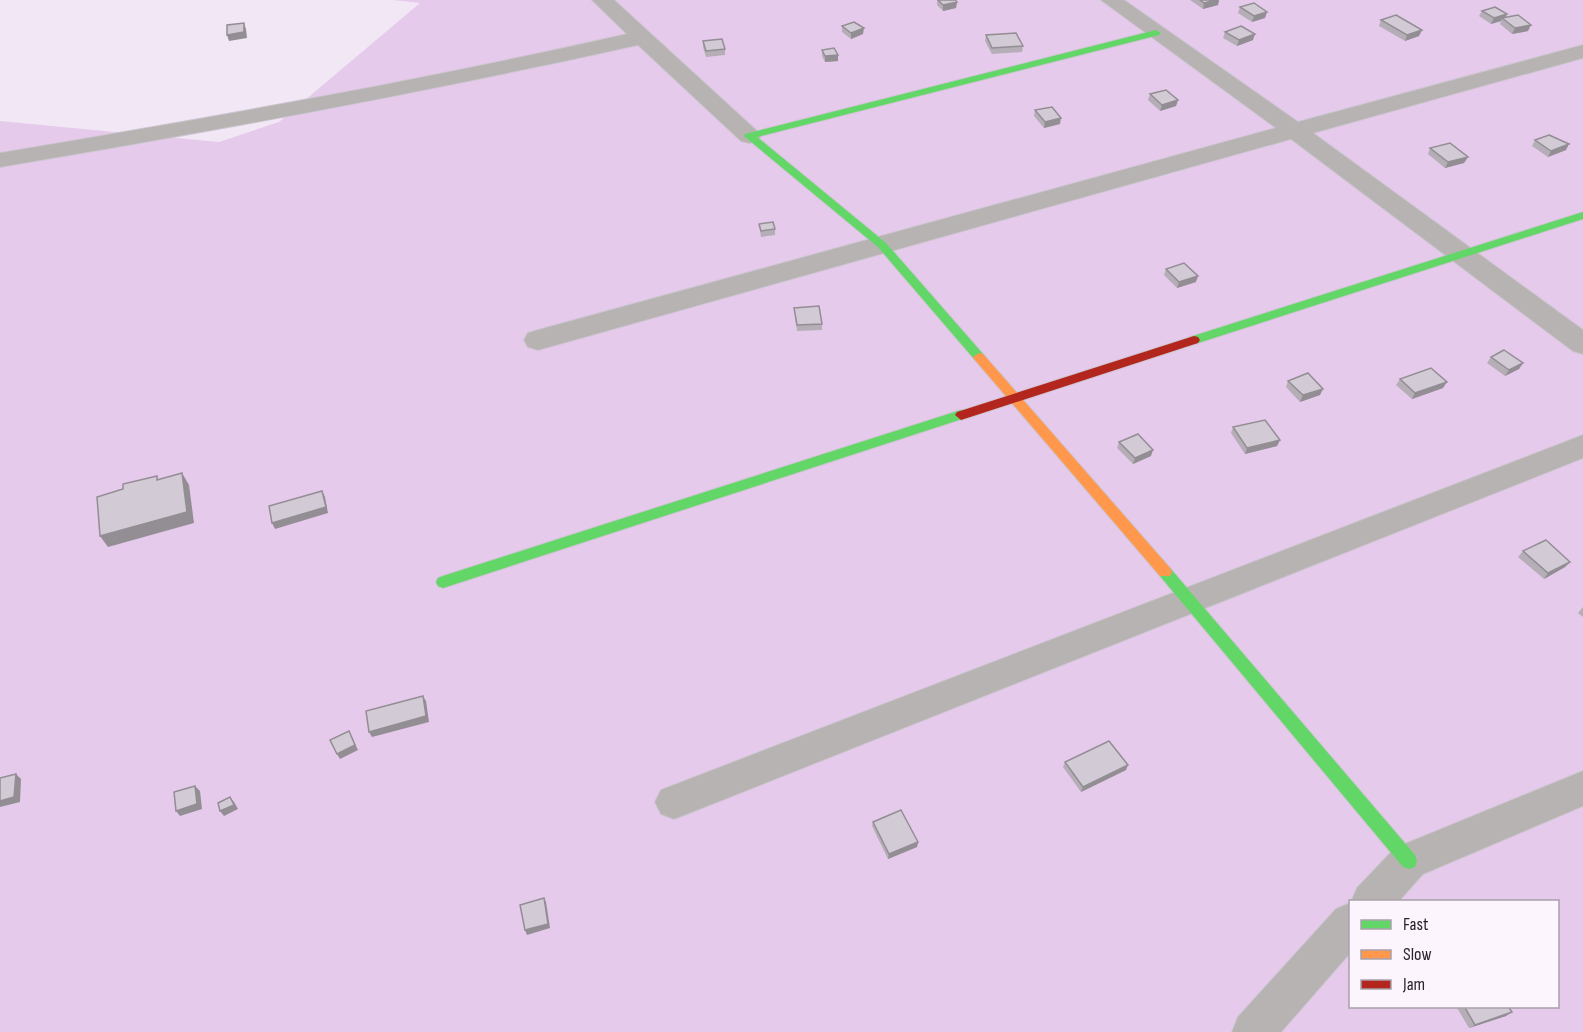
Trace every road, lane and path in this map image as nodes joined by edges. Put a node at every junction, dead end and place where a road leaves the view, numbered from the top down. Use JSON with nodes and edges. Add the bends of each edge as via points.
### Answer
{"nodes":[{"id":1,"x":602,"y":0,"type":"edge"},
{"id":2,"x":1112,"y":0,"type":"edge"},
{"id":3,"x":1156,"y":33,"type":"junction"},
{"id":4,"x":643,"y":38,"type":"junction"},
{"id":5,"x":1583,"y":51,"type":"edge"},
{"id":6,"x":1295,"y":131,"type":"junction"},
{"id":7,"x":749,"y":136,"type":"junction"},
{"id":8,"x":0,"y":160,"type":"edge"},
{"id":9,"x":1583,"y":215,"type":"edge"},
{"id":10,"x":882,"y":245,"type":"junction"},
{"id":11,"x":1463,"y":255,"type":"junction"},
{"id":12,"x":538,"y":340,"type":"dead end"},
{"id":13,"x":1583,"y":344,"type":"edge"},
{"id":14,"x":1016,"y":397,"type":"junction"},
{"id":15,"x":1583,"y":446,"type":"edge"},
{"id":16,"x":444,"y":582,"type":"dead end"},
{"id":17,"x":1189,"y":600,"type":"junction"},
{"id":18,"x":1583,"y":788,"type":"edge"},
{"id":19,"x":674,"y":802,"type":"dead end"},
{"id":20,"x":1408,"y":861,"type":"junction"},
{"id":21,"x":1373,"y":900,"type":"edge"},
{"id":22,"x":1349,"y":924,"type":"edge"},
{"id":23,"x":1253,"y":1032,"type":"edge"}],
"edges":[{"from":1,"to":4,"type":"street"},
{"from":2,"to":3,"type":"street"},
{"from":3,"to":6,"type":"street"},
{"from":3,"to":7,"type":"street"},
{"from":4,"to":7,"type":"street"},
{"from":4,"to":8,"type":"street","via":[[462,78]]},
{"from":5,"to":6,"type":"street"},
{"from":6,"to":10,"type":"street"},
{"from":6,"to":11,"type":"street"},
{"from":7,"to":10,"type":"street"},
{"from":9,"to":11,"type":"street"},
{"from":10,"to":12,"type":"street"},
{"from":10,"to":14,"type":"street"},
{"from":11,"to":13,"type":"street"},
{"from":11,"to":14,"type":"street"},
{"from":14,"to":16,"type":"street"},
{"from":14,"to":17,"type":"street"},
{"from":15,"to":17,"type":"street"},
{"from":17,"to":19,"type":"street"},
{"from":17,"to":20,"type":"street"},
{"from":18,"to":20,"type":"street"},
{"from":20,"to":21,"type":"street"},
{"from":22,"to":23,"type":"street"}]}
